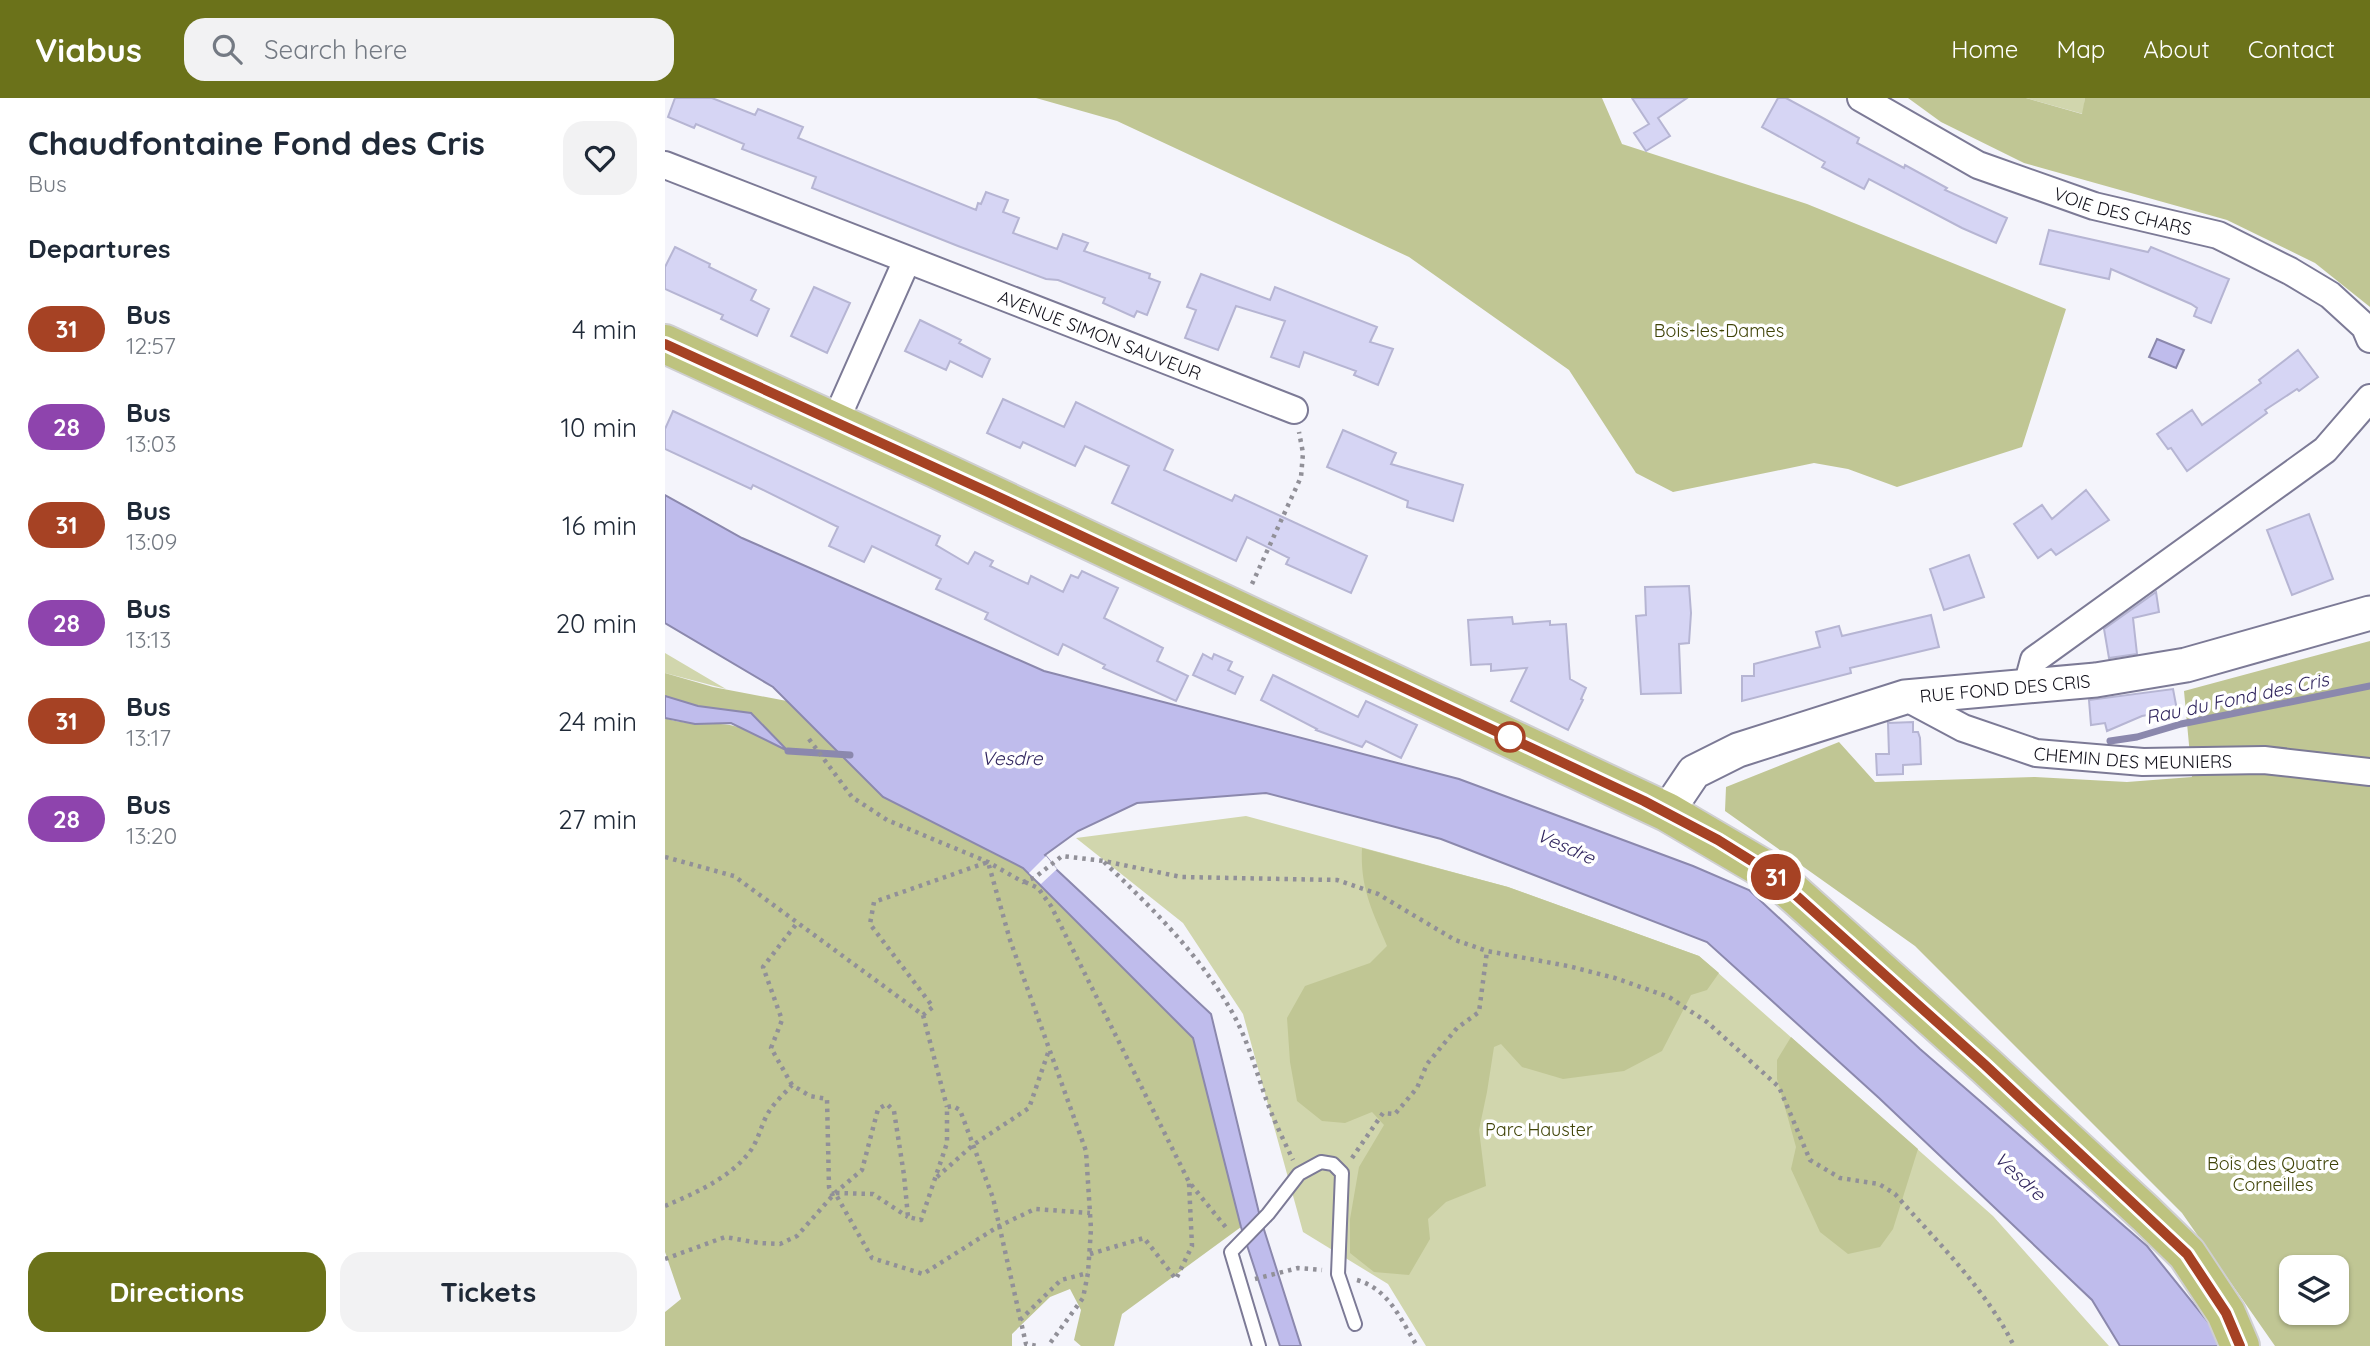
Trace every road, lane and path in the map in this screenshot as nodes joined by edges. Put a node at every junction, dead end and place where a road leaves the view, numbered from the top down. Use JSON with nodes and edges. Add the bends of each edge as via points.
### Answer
{"nodes":[{"id":1,"x":1861,"y":98,"type":"edge"},
{"id":2,"x":665,"y":165,"type":"edge"},
{"id":3,"x":907,"y":260,"type":"junction"},
{"id":4,"x":2370,"y":339,"type":"edge"},
{"id":5,"x":665,"y":344,"type":"edge"},
{"id":6,"x":2370,"y":398,"type":"edge"},
{"id":7,"x":1294,"y":410,"type":"joint"},
{"id":8,"x":835,"y":422,"type":"junction"},
{"id":9,"x":1240,"y":610,"type":"junction"},
{"id":10,"x":2370,"y":614,"type":"edge"},
{"id":11,"x":2027,"y":686,"type":"junction"},
{"id":12,"x":1905,"y":697,"type":"junction"},
{"id":13,"x":809,"y":739,"type":"dead end"},
{"id":14,"x":2370,"y":772,"type":"edge"},
{"id":15,"x":1667,"y":812,"type":"junction"},
{"id":16,"x":665,"y":857,"type":"edge"},
{"id":17,"x":1104,"y":861,"type":"junction"},
{"id":18,"x":988,"y":862,"type":"junction"},
{"id":19,"x":1023,"y":882,"type":"junction"},
{"id":20,"x":797,"y":922,"type":"junction"},
{"id":21,"x":1487,"y":951,"type":"junction"},
{"id":22,"x":923,"y":1016,"type":"junction"},
{"id":23,"x":1049,"y":1050,"type":"junction"},
{"id":24,"x":792,"y":1085,"type":"junction"},
{"id":25,"x":947,"y":1107,"type":"junction"},
{"id":26,"x":973,"y":1145,"type":"junction"},
{"id":27,"x":1342,"y":1173,"type":"junction"},
{"id":28,"x":1299,"y":1174,"type":"junction"},
{"id":29,"x":937,"y":1177,"type":"junction"},
{"id":30,"x":1189,"y":1182,"type":"junction"},
{"id":31,"x":835,"y":1194,"type":"junction"},
{"id":32,"x":665,"y":1206,"type":"edge"},
{"id":33,"x":1090,"y":1213,"type":"junction"},
{"id":34,"x":908,"y":1217,"type":"junction"},
{"id":35,"x":999,"y":1226,"type":"junction"},
{"id":36,"x":1231,"y":1252,"type":"junction"},
{"id":37,"x":1090,"y":1254,"type":"junction"},
{"id":38,"x":665,"y":1259,"type":"edge"},
{"id":39,"x":1088,"y":1273,"type":"junction"},
{"id":40,"x":1338,"y":1274,"type":"junction"},
{"id":41,"x":1255,"y":1279,"type":"dead end"},
{"id":42,"x":1020,"y":1320,"type":"junction"},
{"id":43,"x":1355,"y":1324,"type":"dead end"},
{"id":44,"x":1038,"y":1346,"type":"edge"},
{"id":45,"x":1048,"y":1346,"type":"edge"},
{"id":46,"x":1259,"y":1346,"type":"edge"},
{"id":47,"x":1417,"y":1346,"type":"edge"},
{"id":48,"x":2014,"y":1346,"type":"edge"},
{"id":49,"x":2240,"y":1346,"type":"edge"}],
"edges":[{"from":1,"to":4,"type":"street","name":"VOIE DES CHARS","via":[[1977,165],[2094,206],[2218,235],[2330,295],[2365,327]]},
{"from":2,"to":3,"type":"street","name":"AVENUE SIMON SAUVEUR"},
{"from":3,"to":7,"type":"street","name":"AVENUE SIMON SAUVEUR"},
{"from":3,"to":8,"type":"street"},
{"from":5,"to":8,"type":"main road"},
{"from":6,"to":11,"type":"street","via":[[2325,450],[2034,660]]},
{"from":7,"to":9,"type":"path","via":[[1303,453],[1301,477]]},
{"from":8,"to":9,"type":"main road"},
{"from":9,"to":15,"type":"main road"},
{"from":10,"to":11,"type":"street","name":"RUE FOND DES CRIS","via":[[2186,665]]},
{"from":11,"to":12,"type":"street","name":"RUE FOND DES CRIS"},
{"from":12,"to":14,"type":"street","name":"CHEMIN DES MEUNIERS","via":[[1963,729],[2036,753],[2143,762],[2264,760]]},
{"from":12,"to":15,"type":"street","name":"RUE FOND DES CRIS","via":[[1738,750],[1694,772]]},
{"from":13,"to":18,"type":"path","via":[[852,797],[887,820]]},
{"from":15,"to":49,"type":"main road","via":[[1771,873],[1985,1065],[2187,1254],[2226,1313]]},
{"from":16,"to":20,"type":"path","via":[[734,876]]},
{"from":17,"to":19,"type":"path","via":[[1062,856]]},
{"from":17,"to":21,"type":"path","via":[[1181,877],[1337,880],[1378,894],[1455,940]]},
{"from":17,"to":28,"type":"path","via":[[1163,918],[1233,1013]]},
{"from":18,"to":19,"type":"path"},
{"from":18,"to":22,"type":"path","via":[[873,902],[870,924],[933,1007]]},
{"from":18,"to":23,"type":"path"},
{"from":19,"to":30,"type":"path","via":[[1038,888],[1051,906]]},
{"from":20,"to":22,"type":"path"},
{"from":20,"to":24,"type":"path","via":[[763,967],[782,1020],[771,1048]]},
{"from":21,"to":27,"type":"path","via":[[1479,1012],[1457,1028],[1427,1064],[1417,1088],[1395,1114],[1383,1113]]},
{"from":21,"to":48,"type":"path","via":[[1615,978],[1669,997],[1707,1022],[1779,1087],[1810,1160],[1840,1178],[1879,1184],[1895,1194],[1981,1292]]},
{"from":22,"to":25,"type":"path"},
{"from":23,"to":26,"type":"path","via":[[1029,1108]]},
{"from":23,"to":33,"type":"path","via":[[1086,1151]]},
{"from":24,"to":31,"type":"path","via":[[810,1096],[827,1099],[829,1187]]},
{"from":24,"to":32,"type":"path","via":[[769,1110],[748,1155],[695,1193]]},
{"from":25,"to":26,"type":"path","via":[[960,1110]]},
{"from":25,"to":29,"type":"path","via":[[947,1143]]},
{"from":26,"to":29,"type":"path"},
{"from":26,"to":35,"type":"path"},
{"from":27,"to":28,"type":"lane","via":[[1333,1164],[1321,1162]]},
{"from":27,"to":40,"type":"lane"},
{"from":28,"to":36,"type":"lane"},
{"from":29,"to":34,"type":"path","via":[[921,1220]]},
{"from":30,"to":36,"type":"path","via":[[1230,1232]]},
{"from":30,"to":37,"type":"path","via":[[1192,1246],[1176,1279],[1144,1238]]},
{"from":31,"to":34,"type":"path","via":[[873,1194]]},
{"from":31,"to":34,"type":"path","via":[[862,1170],[878,1109],[887,1104],[894,1111]]},
{"from":31,"to":35,"type":"path","via":[[871,1258],[923,1274]]},
{"from":31,"to":38,"type":"path","via":[[797,1236],[779,1244],[725,1237]]},
{"from":33,"to":35,"type":"path","via":[[1035,1209]]},
{"from":33,"to":37,"type":"path"},
{"from":35,"to":42,"type":"path"},
{"from":36,"to":46,"type":"lane"},
{"from":37,"to":39,"type":"path"},
{"from":39,"to":42,"type":"path","via":[[1061,1280]]},
{"from":39,"to":45,"type":"path","via":[[1083,1298]]},
{"from":40,"to":41,"type":"path","via":[[1298,1268]]},
{"from":40,"to":43,"type":"lane"},
{"from":40,"to":47,"type":"path","via":[[1371,1284],[1388,1299]]},
{"from":42,"to":44,"type":"path","via":[[1026,1344]]}]}
